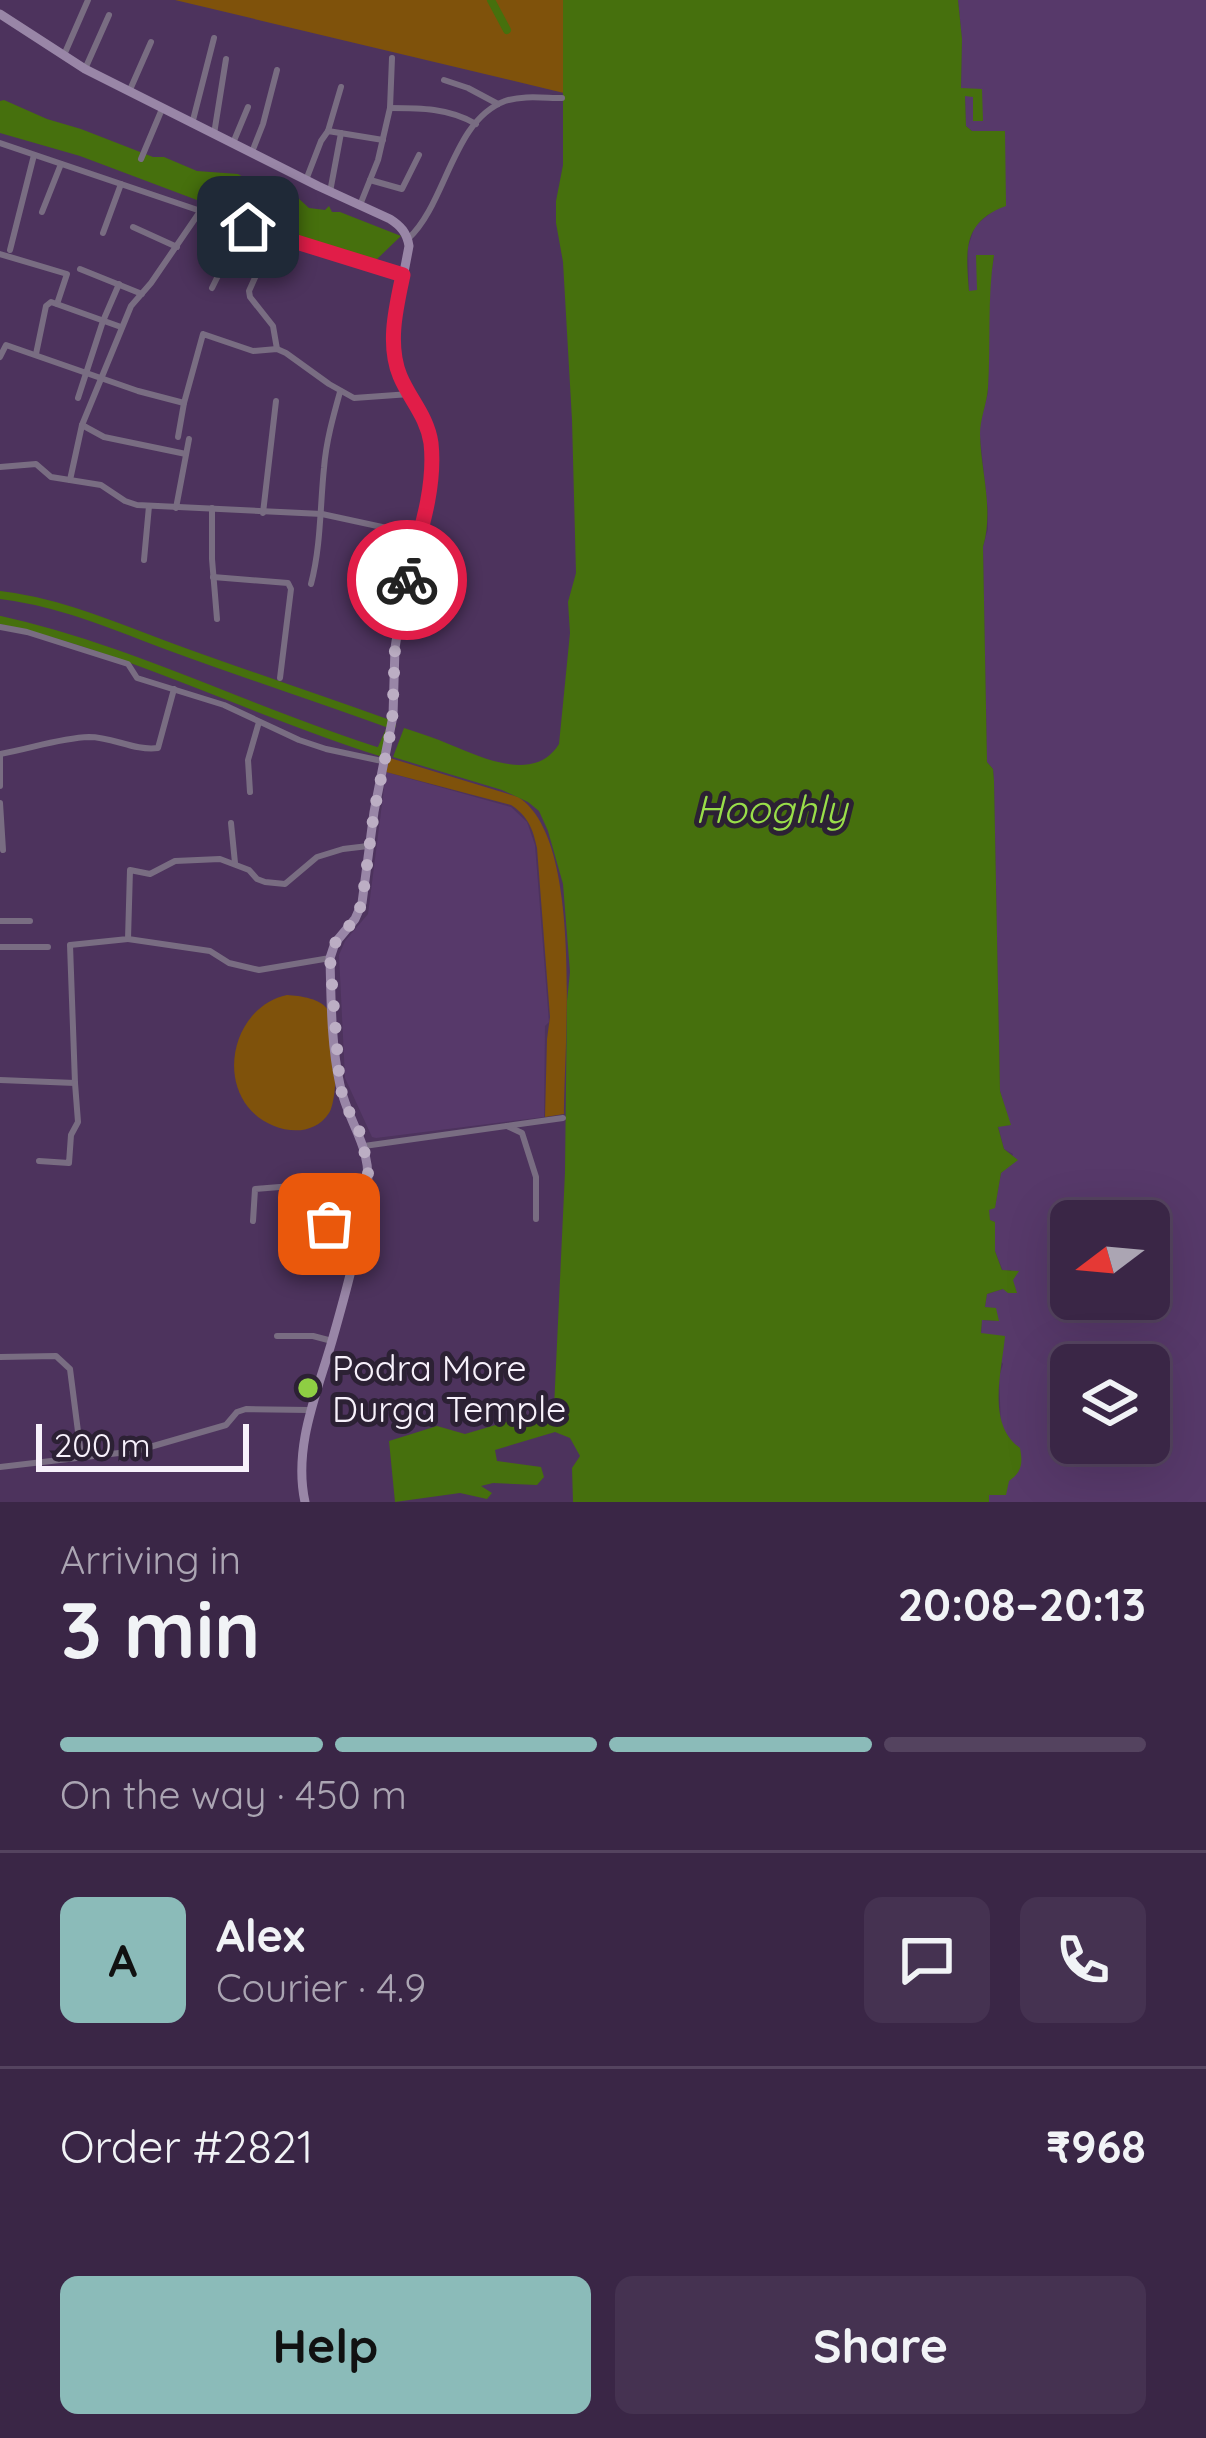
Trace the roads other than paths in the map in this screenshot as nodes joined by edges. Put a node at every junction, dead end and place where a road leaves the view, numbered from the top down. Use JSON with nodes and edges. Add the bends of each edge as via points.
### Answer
{"nodes":[{"id":1,"x":88,"y":0,"type":"edge"},
{"id":2,"x":0,"y":14,"type":"edge"},
{"id":3,"x":110,"y":15,"type":"dead end"},
{"id":4,"x":214,"y":38,"type":"dead end"},
{"id":5,"x":151,"y":42,"type":"dead end"},
{"id":6,"x":64,"y":56,"type":"junction"},
{"id":7,"x":392,"y":58,"type":"dead end"},
{"id":8,"x":226,"y":59,"type":"dead end"},
{"id":9,"x":85,"y":69,"type":"junction"},
{"id":10,"x":277,"y":70,"type":"dead end"},
{"id":11,"x":444,"y":80,"type":"dead end"},
{"id":12,"x":341,"y":87,"type":"dead end"},
{"id":13,"x":129,"y":92,"type":"junction"},
{"id":14,"x":562,"y":98,"type":"dead end"},
{"id":15,"x":498,"y":104,"type":"junction"},
{"id":16,"x":248,"y":106,"type":"dead end"},
{"id":17,"x":390,"y":107,"type":"junction"},
{"id":18,"x":162,"y":109,"type":"junction"},
{"id":19,"x":192,"y":124,"type":"junction"},
{"id":20,"x":476,"y":124,"type":"junction"},
{"id":21,"x":328,"y":131,"type":"junction"},
{"id":22,"x":341,"y":133,"type":"junction"},
{"id":23,"x":214,"y":134,"type":"junction"},
{"id":24,"x":382,"y":140,"type":"junction"},
{"id":25,"x":0,"y":143,"type":"edge"},
{"id":26,"x":233,"y":143,"type":"junction"},
{"id":27,"x":252,"y":152,"type":"junction"},
{"id":28,"x":34,"y":155,"type":"junction"},
{"id":29,"x":419,"y":155,"type":"dead end"},
{"id":30,"x":141,"y":159,"type":"dead end"},
{"id":31,"x":61,"y":164,"type":"junction"},
{"id":32,"x":306,"y":180,"type":"junction"},
{"id":33,"x":370,"y":181,"type":"junction"},
{"id":34,"x":121,"y":184,"type":"junction"},
{"id":35,"x":329,"y":192,"type":"junction"},
{"id":36,"x":360,"y":205,"type":"junction"},
{"id":37,"x":201,"y":210,"type":"junction"},
{"id":38,"x":42,"y":212,"type":"dead end"},
{"id":39,"x":242,"y":225,"type":"junction"},
{"id":40,"x":133,"y":227,"type":"dead end"},
{"id":41,"x":103,"y":233,"type":"dead end"},
{"id":42,"x":274,"y":236,"type":"junction"},
{"id":43,"x":408,"y":239,"type":"junction"},
{"id":44,"x":177,"y":247,"type":"junction"},
{"id":45,"x":10,"y":250,"type":"dead end"},
{"id":46,"x":0,"y":254,"type":"edge"},
{"id":47,"x":80,"y":269,"type":"dead end"},
{"id":48,"x":403,"y":275,"type":"junction"},
{"id":49,"x":118,"y":284,"type":"junction"},
{"id":50,"x":212,"y":288,"type":"dead end"},
{"id":51,"x":142,"y":293,"type":"junction"},
{"id":52,"x":57,"y":304,"type":"junction"},
{"id":53,"x":103,"y":321,"type":"junction"},
{"id":54,"x":121,"y":327,"type":"junction"},
{"id":55,"x":277,"y":350,"type":"junction"},
{"id":56,"x":36,"y":354,"type":"junction"},
{"id":57,"x":0,"y":357,"type":"edge"},
{"id":58,"x":87,"y":372,"type":"junction"},
{"id":59,"x":100,"y":376,"type":"junction"},
{"id":60,"x":340,"y":392,"type":"junction"},
{"id":61,"x":410,"y":394,"type":"junction"},
{"id":62,"x":78,"y":398,"type":"dead end"},
{"id":63,"x":276,"y":401,"type":"dead end"},
{"id":64,"x":184,"y":403,"type":"junction"},
{"id":65,"x":82,"y":424,"type":"junction"},
{"id":66,"x":178,"y":437,"type":"dead end"},
{"id":67,"x":189,"y":439,"type":"dead end"},
{"id":68,"x":186,"y":454,"type":"junction"},
{"id":69,"x":0,"y":466,"type":"edge"},
{"id":70,"x":70,"y":480,"type":"junction"},
{"id":71,"x":148,"y":506,"type":"junction"},
{"id":72,"x":176,"y":508,"type":"junction"},
{"id":73,"x":212,"y":508,"type":"junction"},
{"id":74,"x":263,"y":512,"type":"junction"},
{"id":75,"x":322,"y":514,"type":"junction"},
{"id":76,"x":419,"y":535,"type":"junction"},
{"id":77,"x":144,"y":560,"type":"dead end"},
{"id":78,"x":213,"y":577,"type":"junction"},
{"id":79,"x":311,"y":584,"type":"dead end"},
{"id":80,"x":217,"y":619,"type":"dead end"},
{"id":81,"x":0,"y":627,"type":"edge"},
{"id":82,"x":280,"y":679,"type":"dead end"},
{"id":83,"x":174,"y":689,"type":"junction"},
{"id":84,"x":259,"y":722,"type":"junction"},
{"id":85,"x":0,"y":754,"type":"edge"},
{"id":86,"x":384,"y":758,"type":"junction"},
{"id":87,"x":0,"y":786,"type":"edge"},
{"id":88,"x":250,"y":793,"type":"dead end"},
{"id":89,"x":0,"y":803,"type":"edge"},
{"id":90,"x":231,"y":823,"type":"dead end"},
{"id":91,"x":370,"y":846,"type":"junction"},
{"id":92,"x":3,"y":850,"type":"dead end"},
{"id":93,"x":235,"y":863,"type":"junction"},
{"id":94,"x":0,"y":921,"type":"edge"},
{"id":95,"x":30,"y":921,"type":"dead end"},
{"id":96,"x":128,"y":939,"type":"junction"},
{"id":97,"x":0,"y":947,"type":"edge"},
{"id":98,"x":48,"y":947,"type":"dead end"},
{"id":99,"x":330,"y":958,"type":"junction"},
{"id":100,"x":0,"y":1080,"type":"edge"},
{"id":101,"x":75,"y":1083,"type":"junction"},
{"id":102,"x":563,"y":1118,"type":"dead end"},
{"id":103,"x":505,"y":1125,"type":"junction"},
{"id":104,"x":364,"y":1146,"type":"junction"},
{"id":105,"x":39,"y":1161,"type":"dead end"},
{"id":106,"x":536,"y":1219,"type":"dead end"},
{"id":107,"x":253,"y":1220,"type":"dead end"},
{"id":108,"x":288,"y":1220,"type":"dead end"},
{"id":109,"x":298,"y":1221,"type":"junction"},
{"id":110,"x":361,"y":1227,"type":"junction"},
{"id":111,"x":277,"y":1336,"type":"dead end"},
{"id":112,"x":332,"y":1341,"type":"junction"},
{"id":113,"x":0,"y":1357,"type":"edge"},
{"id":114,"x":309,"y":1410,"type":"junction"},
{"id":115,"x":80,"y":1455,"type":"junction"},
{"id":116,"x":0,"y":1467,"type":"edge"},
{"id":117,"x":305,"y":1502,"type":"edge"}],
"edges":[{"from":1,"to":6,"type":"street"},
{"from":2,"to":6,"type":"main road"},
{"from":3,"to":9,"type":"street"},
{"from":4,"to":19,"type":"street"},
{"from":5,"to":13,"type":"street"},
{"from":6,"to":9,"type":"main road"},
{"from":7,"to":17,"type":"street"},
{"from":8,"to":23,"type":"street"},
{"from":9,"to":13,"type":"main road"},
{"from":10,"to":27,"type":"street"},
{"from":11,"to":15,"type":"street"},
{"from":12,"to":21,"type":"street"},
{"from":13,"to":18,"type":"main road"},
{"from":14,"to":15,"type":"street"},
{"from":15,"to":20,"type":"street"},
{"from":16,"to":26,"type":"street"},
{"from":17,"to":20,"type":"street","via":[[458,114]]},
{"from":17,"to":24,"type":"street"},
{"from":18,"to":19,"type":"main road"},
{"from":18,"to":30,"type":"street"},
{"from":19,"to":23,"type":"main road"},
{"from":20,"to":43,"type":"street"},
{"from":21,"to":22,"type":"street"},
{"from":21,"to":32,"type":"street"},
{"from":22,"to":24,"type":"street"},
{"from":22,"to":35,"type":"street"},
{"from":23,"to":26,"type":"main road"},
{"from":24,"to":33,"type":"street"},
{"from":25,"to":28,"type":"street"},
{"from":26,"to":27,"type":"main road"},
{"from":27,"to":32,"type":"main road"},
{"from":28,"to":31,"type":"street"},
{"from":28,"to":45,"type":"street"},
{"from":29,"to":33,"type":"street","via":[[402,189]]},
{"from":31,"to":34,"type":"street"},
{"from":31,"to":38,"type":"street"},
{"from":32,"to":35,"type":"main road"},
{"from":33,"to":36,"type":"street"},
{"from":34,"to":37,"type":"street"},
{"from":34,"to":41,"type":"street"},
{"from":35,"to":36,"type":"main road"},
{"from":36,"to":43,"type":"main road","via":[[399,225]]},
{"from":37,"to":39,"type":"street"},
{"from":37,"to":44,"type":"street"},
{"from":39,"to":42,"type":"street"},
{"from":39,"to":50,"type":"street"},
{"from":40,"to":44,"type":"street"},
{"from":42,"to":48,"type":"street"},
{"from":42,"to":55,"type":"street","via":[[249,291],[273,326]]},
{"from":43,"to":48,"type":"main road"},
{"from":44,"to":51,"type":"street"},
{"from":46,"to":52,"type":"street","via":[[67,274]]},
{"from":47,"to":49,"type":"street"},
{"from":48,"to":61,"type":"main road","via":[[394,350]]},
{"from":49,"to":51,"type":"street"},
{"from":49,"to":53,"type":"street"},
{"from":51,"to":54,"type":"street"},
{"from":52,"to":53,"type":"street"},
{"from":52,"to":56,"type":"street","via":[[46,305]]},
{"from":53,"to":54,"type":"street"},
{"from":53,"to":58,"type":"street"},
{"from":54,"to":59,"type":"street"},
{"from":55,"to":60,"type":"street"},
{"from":55,"to":64,"type":"street","via":[[253,351],[203,334]]},
{"from":56,"to":57,"type":"street","via":[[6,345]]},
{"from":56,"to":58,"type":"street"},
{"from":58,"to":59,"type":"street"},
{"from":58,"to":62,"type":"street"},
{"from":59,"to":64,"type":"street"},
{"from":59,"to":65,"type":"street"},
{"from":60,"to":61,"type":"street"},
{"from":60,"to":75,"type":"street"},
{"from":61,"to":76,"type":"main road","via":[[431,444]]},
{"from":63,"to":74,"type":"street"},
{"from":64,"to":66,"type":"street"},
{"from":65,"to":68,"type":"street","via":[[104,437]]},
{"from":65,"to":70,"type":"street"},
{"from":67,"to":68,"type":"street"},
{"from":68,"to":72,"type":"street"},
{"from":69,"to":70,"type":"street","via":[[36,464]]},
{"from":70,"to":71,"type":"street"},
{"from":71,"to":72,"type":"street"},
{"from":71,"to":77,"type":"street"},
{"from":72,"to":73,"type":"street"},
{"from":73,"to":74,"type":"street"},
{"from":73,"to":78,"type":"street"},
{"from":74,"to":75,"type":"street"},
{"from":75,"to":76,"type":"street"},
{"from":75,"to":79,"type":"street"},
{"from":76,"to":86,"type":"main road","via":[[398,624]]},
{"from":78,"to":80,"type":"street"},
{"from":78,"to":82,"type":"street","via":[[288,583]]},
{"from":81,"to":83,"type":"street","via":[[128,664],[137,678]]},
{"from":83,"to":84,"type":"street"},
{"from":83,"to":85,"type":"street","via":[[158,748],[87,737]]},
{"from":84,"to":86,"type":"street","via":[[326,749]]},
{"from":84,"to":88,"type":"street","via":[[248,760]]},
{"from":85,"to":87,"type":"street"},
{"from":86,"to":91,"type":"main road"},
{"from":89,"to":92,"type":"street"},
{"from":90,"to":93,"type":"street"},
{"from":91,"to":93,"type":"street","via":[[317,857],[285,884],[257,879]]},
{"from":91,"to":99,"type":"main road","via":[[362,903]]},
{"from":93,"to":96,"type":"street","via":[[202,858],[150,874],[130,870]]},
{"from":94,"to":95,"type":"street"},
{"from":96,"to":99,"type":"street","via":[[210,951],[259,970]]},
{"from":96,"to":101,"type":"street","via":[[70,945]]},
{"from":97,"to":98,"type":"street"},
{"from":99,"to":104,"type":"main road","via":[[340,1086]]},
{"from":100,"to":101,"type":"street"},
{"from":101,"to":105,"type":"street","via":[[69,1163]]},
{"from":102,"to":103,"type":"street"},
{"from":103,"to":104,"type":"street"},
{"from":103,"to":106,"type":"street","via":[[522,1133],[536,1177]]},
{"from":104,"to":110,"type":"main road"},
{"from":107,"to":109,"type":"street","via":[[255,1189],[292,1186]]},
{"from":108,"to":109,"type":"street"},
{"from":109,"to":110,"type":"street"},
{"from":110,"to":112,"type":"main road"},
{"from":111,"to":112,"type":"street"},
{"from":112,"to":114,"type":"main road"},
{"from":113,"to":115,"type":"street","via":[[56,1356],[70,1369]]},
{"from":114,"to":115,"type":"street","via":[[246,1409],[226,1425],[136,1451]]},
{"from":114,"to":117,"type":"main road"},
{"from":115,"to":116,"type":"street"}]}
